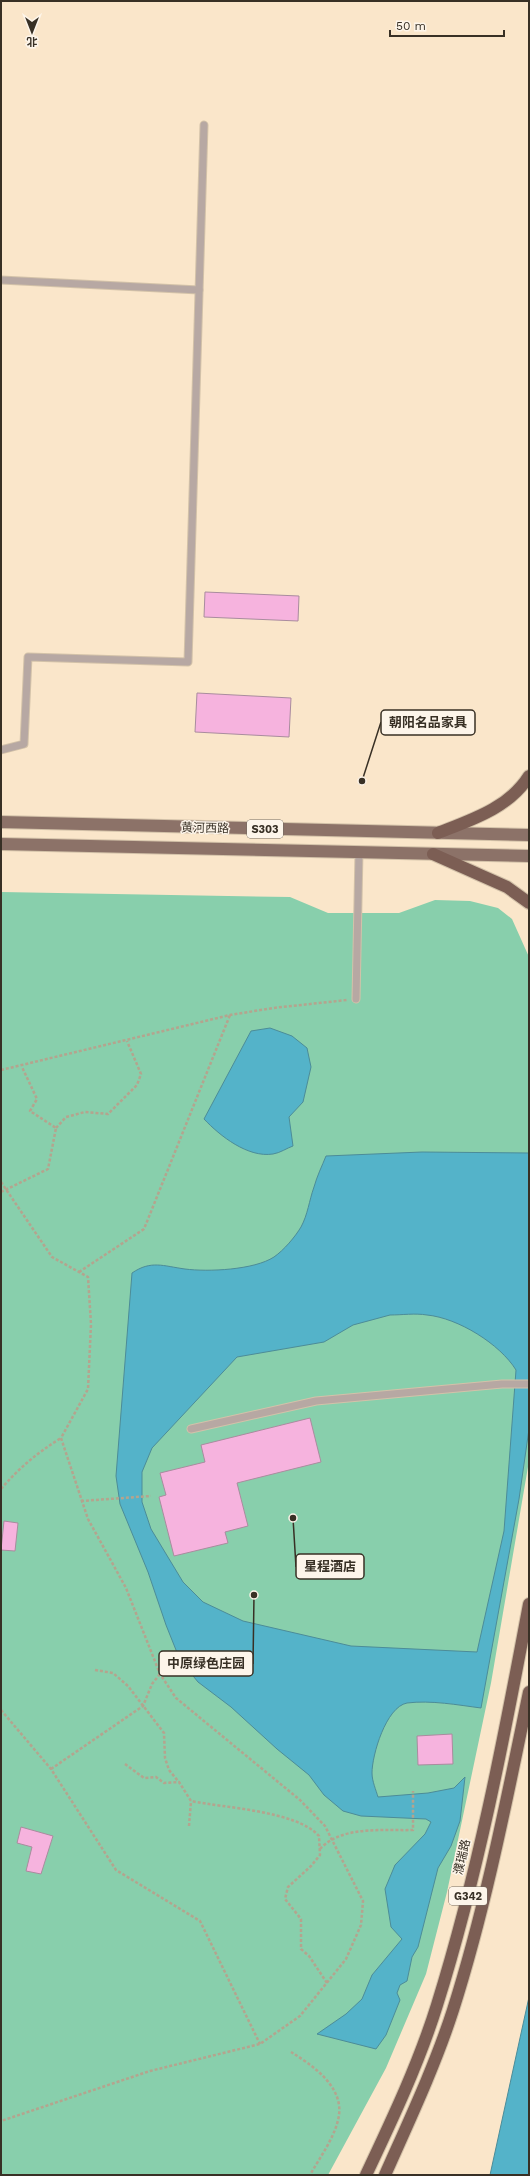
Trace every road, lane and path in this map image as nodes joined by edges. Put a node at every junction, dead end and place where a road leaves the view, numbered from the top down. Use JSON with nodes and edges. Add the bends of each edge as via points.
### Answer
{"nodes":[{"id":1,"x":204,"y":125,"type":"dead end"},
{"id":2,"x":1,"y":280,"type":"edge"},
{"id":3,"x":199,"y":290,"type":"junction"},
{"id":4,"x":1,"y":750,"type":"edge"},
{"id":5,"x":529,"y":776,"type":"edge"},
{"id":6,"x":1,"y":822,"type":"edge"},
{"id":7,"x":438,"y":833,"type":"junction"},
{"id":8,"x":529,"y":835,"type":"edge"},
{"id":9,"x":1,"y":844,"type":"edge"},
{"id":10,"x":359,"y":852,"type":"junction"},
{"id":11,"x":433,"y":854,"type":"junction"},
{"id":12,"x":529,"y":856,"type":"edge"},
{"id":13,"x":529,"y":903,"type":"edge"},
{"id":14,"x":356,"y":999,"type":"joint"},
{"id":15,"x":230,"y":1015,"type":"junction"},
{"id":16,"x":127,"y":1040,"type":"junction"},
{"id":17,"x":22,"y":1067,"type":"junction"},
{"id":18,"x":1,"y":1070,"type":"edge"},
{"id":19,"x":56,"y":1128,"type":"junction"},
{"id":20,"x":1,"y":1182,"type":"edge"},
{"id":21,"x":7,"y":1189,"type":"junction"},
{"id":22,"x":1,"y":1192,"type":"edge"},
{"id":23,"x":79,"y":1272,"type":"junction"},
{"id":24,"x":529,"y":1384,"type":"edge"},
{"id":25,"x":192,"y":1429,"type":"dead end"},
{"id":26,"x":61,"y":1438,"type":"junction"},
{"id":27,"x":1,"y":1489,"type":"edge"},
{"id":28,"x":151,"y":1496,"type":"dead end"},
{"id":29,"x":81,"y":1501,"type":"junction"},
{"id":30,"x":529,"y":1604,"type":"edge"},
{"id":31,"x":95,"y":1670,"type":"dead end"},
{"id":32,"x":160,"y":1674,"type":"junction"},
{"id":33,"x":529,"y":1692,"type":"edge"},
{"id":34,"x":143,"y":1706,"type":"junction"},
{"id":35,"x":1,"y":1710,"type":"edge"},
{"id":36,"x":125,"y":1764,"type":"dead end"},
{"id":37,"x":51,"y":1769,"type":"junction"},
{"id":38,"x":179,"y":1782,"type":"junction"},
{"id":39,"x":413,"y":1791,"type":"dead end"},
{"id":40,"x":191,"y":1801,"type":"junction"},
{"id":41,"x":189,"y":1826,"type":"dead end"},
{"id":42,"x":332,"y":1840,"type":"junction"},
{"id":43,"x":320,"y":1849,"type":"junction"},
{"id":44,"x":327,"y":1984,"type":"junction"},
{"id":45,"x":260,"y":2044,"type":"junction"},
{"id":46,"x":291,"y":2052,"type":"dead end"},
{"id":47,"x":1,"y":2121,"type":"edge"},
{"id":48,"x":310,"y":2175,"type":"edge"},
{"id":49,"x":366,"y":2175,"type":"edge"},
{"id":50,"x":384,"y":2175,"type":"edge"}],
"edges":[{"from":1,"to":3,"type":"lane"},
{"from":2,"to":3,"type":"lane"},
{"from":3,"to":4,"type":"lane","via":[[188,662],[28,657],[24,744]]},
{"from":5,"to":7,"type":"highway","via":[[509,799],[487,812]]},
{"from":6,"to":7,"type":"main road","name":"黄河西路","number":"S303"},
{"from":7,"to":8,"type":"main road","name":"黄河西路","number":"S303"},
{"from":9,"to":10,"type":"main road","name":"黄河西路","number":"S303"},
{"from":10,"to":11,"type":"main road","name":"黄河西路","number":"S303"},
{"from":10,"to":14,"type":"lane"},
{"from":11,"to":12,"type":"main road","name":"黄河西路","number":"S303"},
{"from":11,"to":13,"type":"highway","via":[[507,887]]},
{"from":14,"to":15,"type":"path"},
{"from":15,"to":16,"type":"path"},
{"from":15,"to":23,"type":"path","via":[[144,1229]]},
{"from":16,"to":17,"type":"path"},
{"from":16,"to":19,"type":"path","via":[[141,1074],[136,1085],[108,1114],[85,1112],[66,1116]]},
{"from":17,"to":18,"type":"path"},
{"from":17,"to":19,"type":"path","via":[[37,1099],[30,1111]]},
{"from":19,"to":21,"type":"path","via":[[48,1169]]},
{"from":20,"to":21,"type":"path"},
{"from":21,"to":22,"type":"path"},
{"from":21,"to":23,"type":"path","via":[[52,1258]]},
{"from":23,"to":26,"type":"path","via":[[88,1277],[91,1324],[88,1389]]},
{"from":24,"to":25,"type":"lane","via":[[502,1384],[316,1401]]},
{"from":26,"to":27,"type":"path","via":[[38,1452],[18,1469]]},
{"from":26,"to":29,"type":"path"},
{"from":28,"to":29,"type":"path"},
{"from":29,"to":32,"type":"path","via":[[88,1519],[126,1588]]},
{"from":30,"to":49,"type":"highway","name":"濮瑞路","number":"G342","via":[[462,1921],[437,2006],[395,2114]]},
{"from":31,"to":34,"type":"path","via":[[113,1673],[128,1686]]},
{"from":32,"to":34,"type":"path","via":[[152,1684]]},
{"from":32,"to":42,"type":"path","via":[[176,1698],[300,1800],[325,1826]]},
{"from":33,"to":50,"type":"highway","number":"G342","via":[[479,1918],[453,2011],[410,2120]]},
{"from":34,"to":37,"type":"path"},
{"from":34,"to":38,"type":"path","via":[[164,1733],[165,1758],[169,1770]]},
{"from":35,"to":37,"type":"path"},
{"from":36,"to":38,"type":"path","via":[[144,1778],[156,1777],[164,1783]]},
{"from":37,"to":45,"type":"path","via":[[116,1870],[200,1921]]},
{"from":38,"to":40,"type":"path"},
{"from":39,"to":42,"type":"path","via":[[413,1830],[348,1833]]},
{"from":40,"to":41,"type":"path"},
{"from":40,"to":43,"type":"path","via":[[295,1820],[313,1829],[319,1836]]},
{"from":42,"to":43,"type":"path"},
{"from":42,"to":44,"type":"path","via":[[363,1901],[360,1925],[346,1959]]},
{"from":43,"to":44,"type":"path","via":[[320,1855],[311,1866],[288,1887],[285,1899],[301,1919],[301,1949],[309,1956]]},
{"from":44,"to":45,"type":"path","via":[[300,2016]]},
{"from":45,"to":47,"type":"path","via":[[150,2071]]},
{"from":46,"to":48,"type":"path","via":[[311,2065],[327,2082],[337,2098],[339,2114]]}]}
